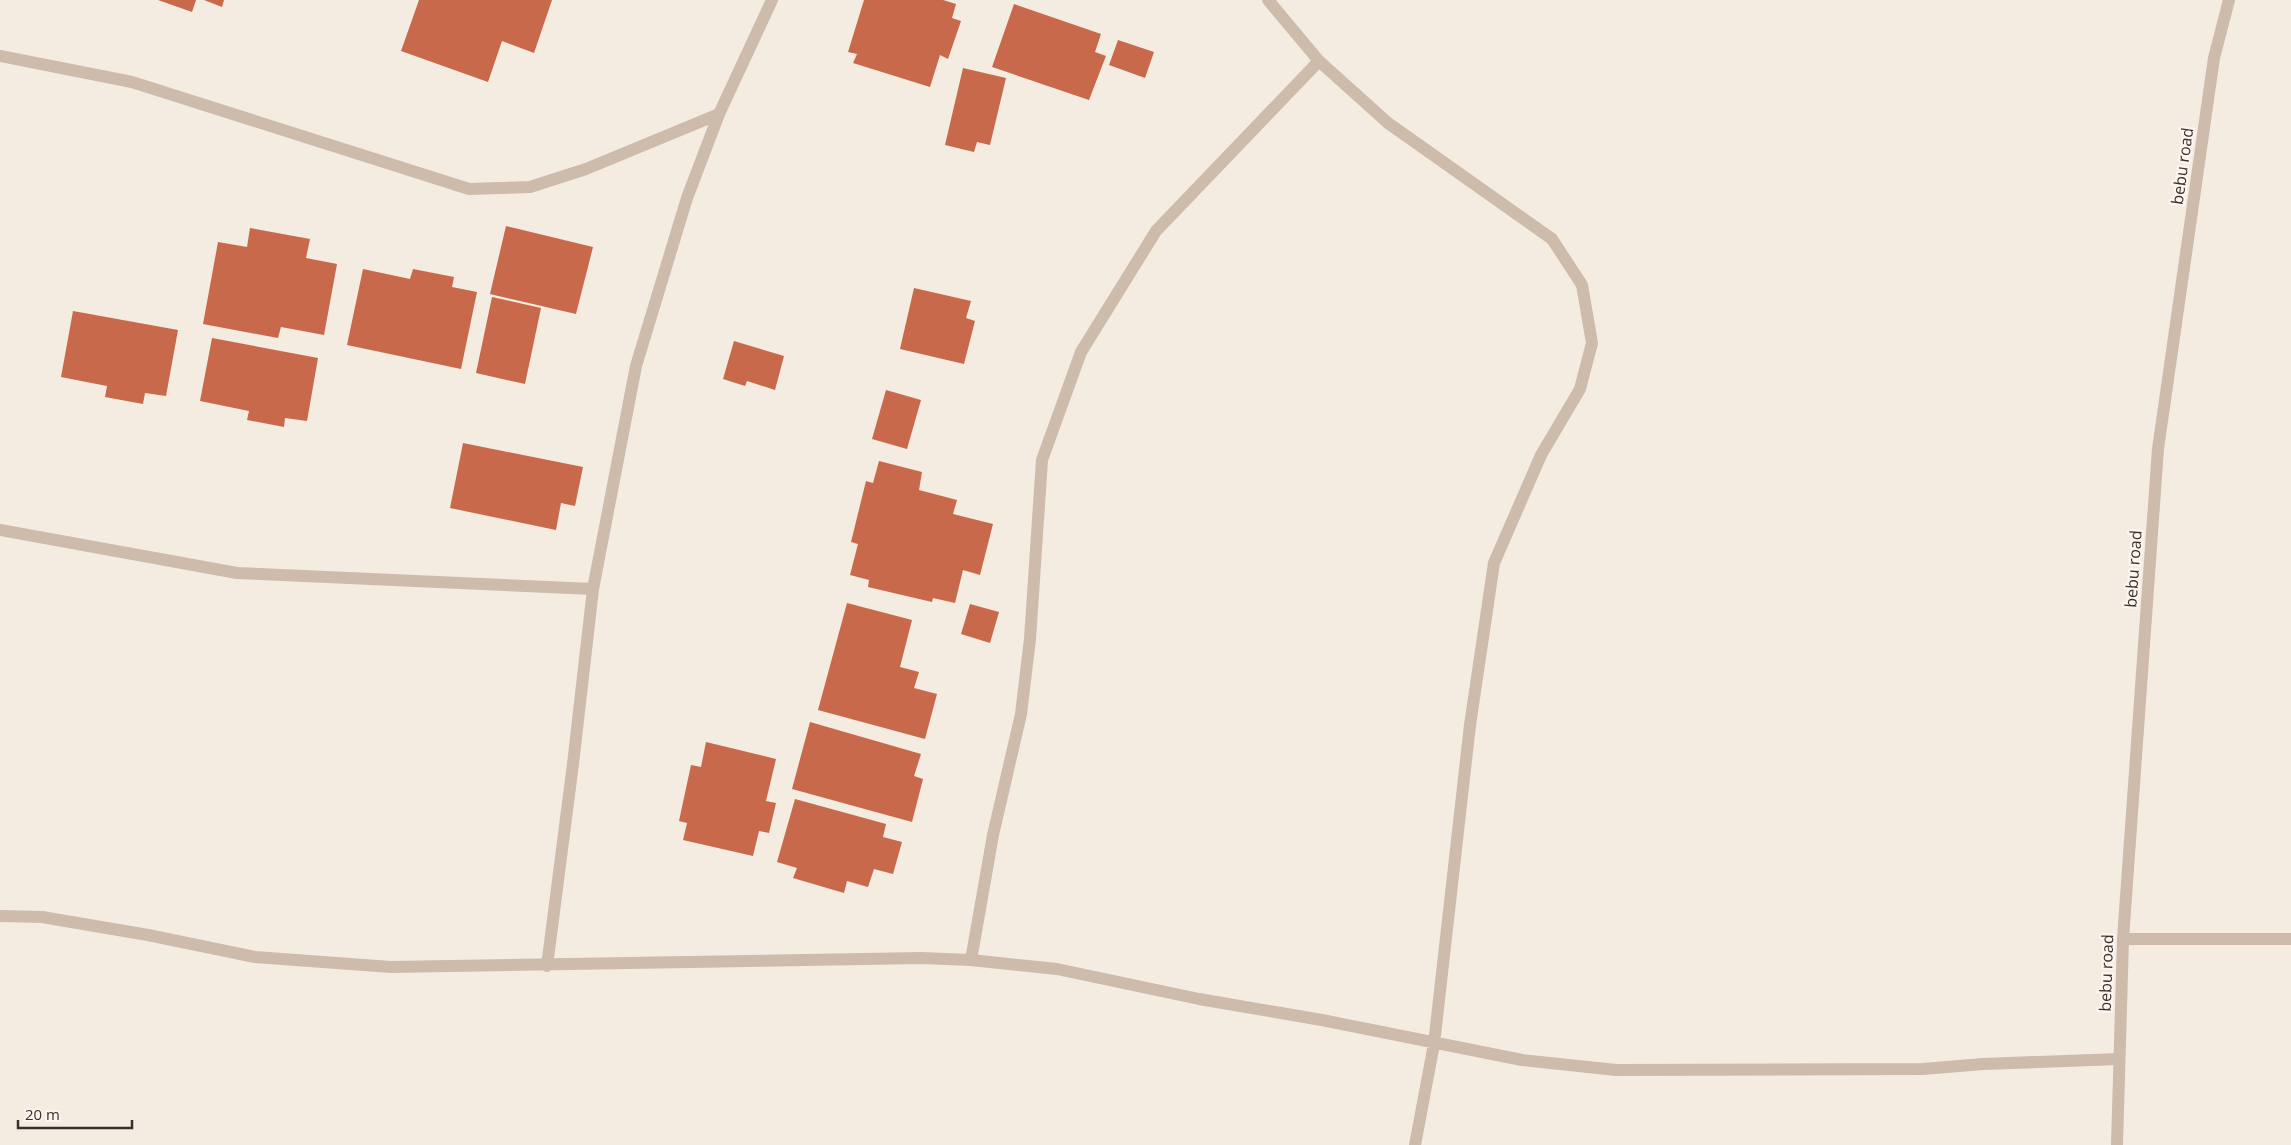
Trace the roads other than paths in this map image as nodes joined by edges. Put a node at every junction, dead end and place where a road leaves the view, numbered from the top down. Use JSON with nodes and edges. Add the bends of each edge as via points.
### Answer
{"nodes":[{"id":1,"x":772,"y":0,"type":"edge"},
{"id":2,"x":1268,"y":0,"type":"edge"},
{"id":3,"x":2229,"y":0,"type":"edge"},
{"id":4,"x":0,"y":56,"type":"edge"},
{"id":5,"x":1319,"y":61,"type":"junction"},
{"id":6,"x":718,"y":114,"type":"junction"},
{"id":7,"x":0,"y":530,"type":"edge"},
{"id":8,"x":593,"y":589,"type":"junction"},
{"id":9,"x":0,"y":916,"type":"edge"},
{"id":10,"x":2291,"y":939,"type":"edge"},
{"id":11,"x":2123,"y":940,"type":"junction"},
{"id":12,"x":971,"y":960,"type":"junction"},
{"id":13,"x":546,"y":966,"type":"junction"},
{"id":14,"x":1434,"y":1044,"type":"junction"},
{"id":15,"x":2119,"y":1059,"type":"junction"},
{"id":16,"x":1415,"y":1145,"type":"edge"},
{"id":17,"x":2117,"y":1145,"type":"edge"}],
"edges":[{"from":1,"to":6,"type":"street"},
{"from":2,"to":5,"type":"street"},
{"from":3,"to":11,"type":"street","name":"bebu road","via":[[2214,58],[2158,449]]},
{"from":4,"to":6,"type":"street","via":[[132,82],[469,189],[530,187],[586,169]]},
{"from":5,"to":12,"type":"street","via":[[1156,231],[1081,352],[1042,460],[1030,639],[1021,714],[993,835]]},
{"from":5,"to":14,"type":"street","via":[[1388,123],[1552,240],[1582,285],[1592,343],[1580,389],[1541,455],[1494,563],[1470,726]]},
{"from":6,"to":8,"type":"street","via":[[687,198],[636,366]]},
{"from":7,"to":8,"type":"street","via":[[237,573]]},
{"from":8,"to":13,"type":"street"},
{"from":9,"to":13,"type":"street","via":[[42,917],[256,957],[390,967]]},
{"from":10,"to":11,"type":"street"},
{"from":11,"to":15,"type":"street","name":"bebu road"},
{"from":12,"to":13,"type":"street","via":[[921,958]]},
{"from":12,"to":14,"type":"street","via":[[1057,969]]},
{"from":14,"to":15,"type":"street","via":[[1522,1060],[1616,1070],[1923,1069]]},
{"from":14,"to":16,"type":"street"},
{"from":15,"to":17,"type":"street","name":"bebu road"}]}
